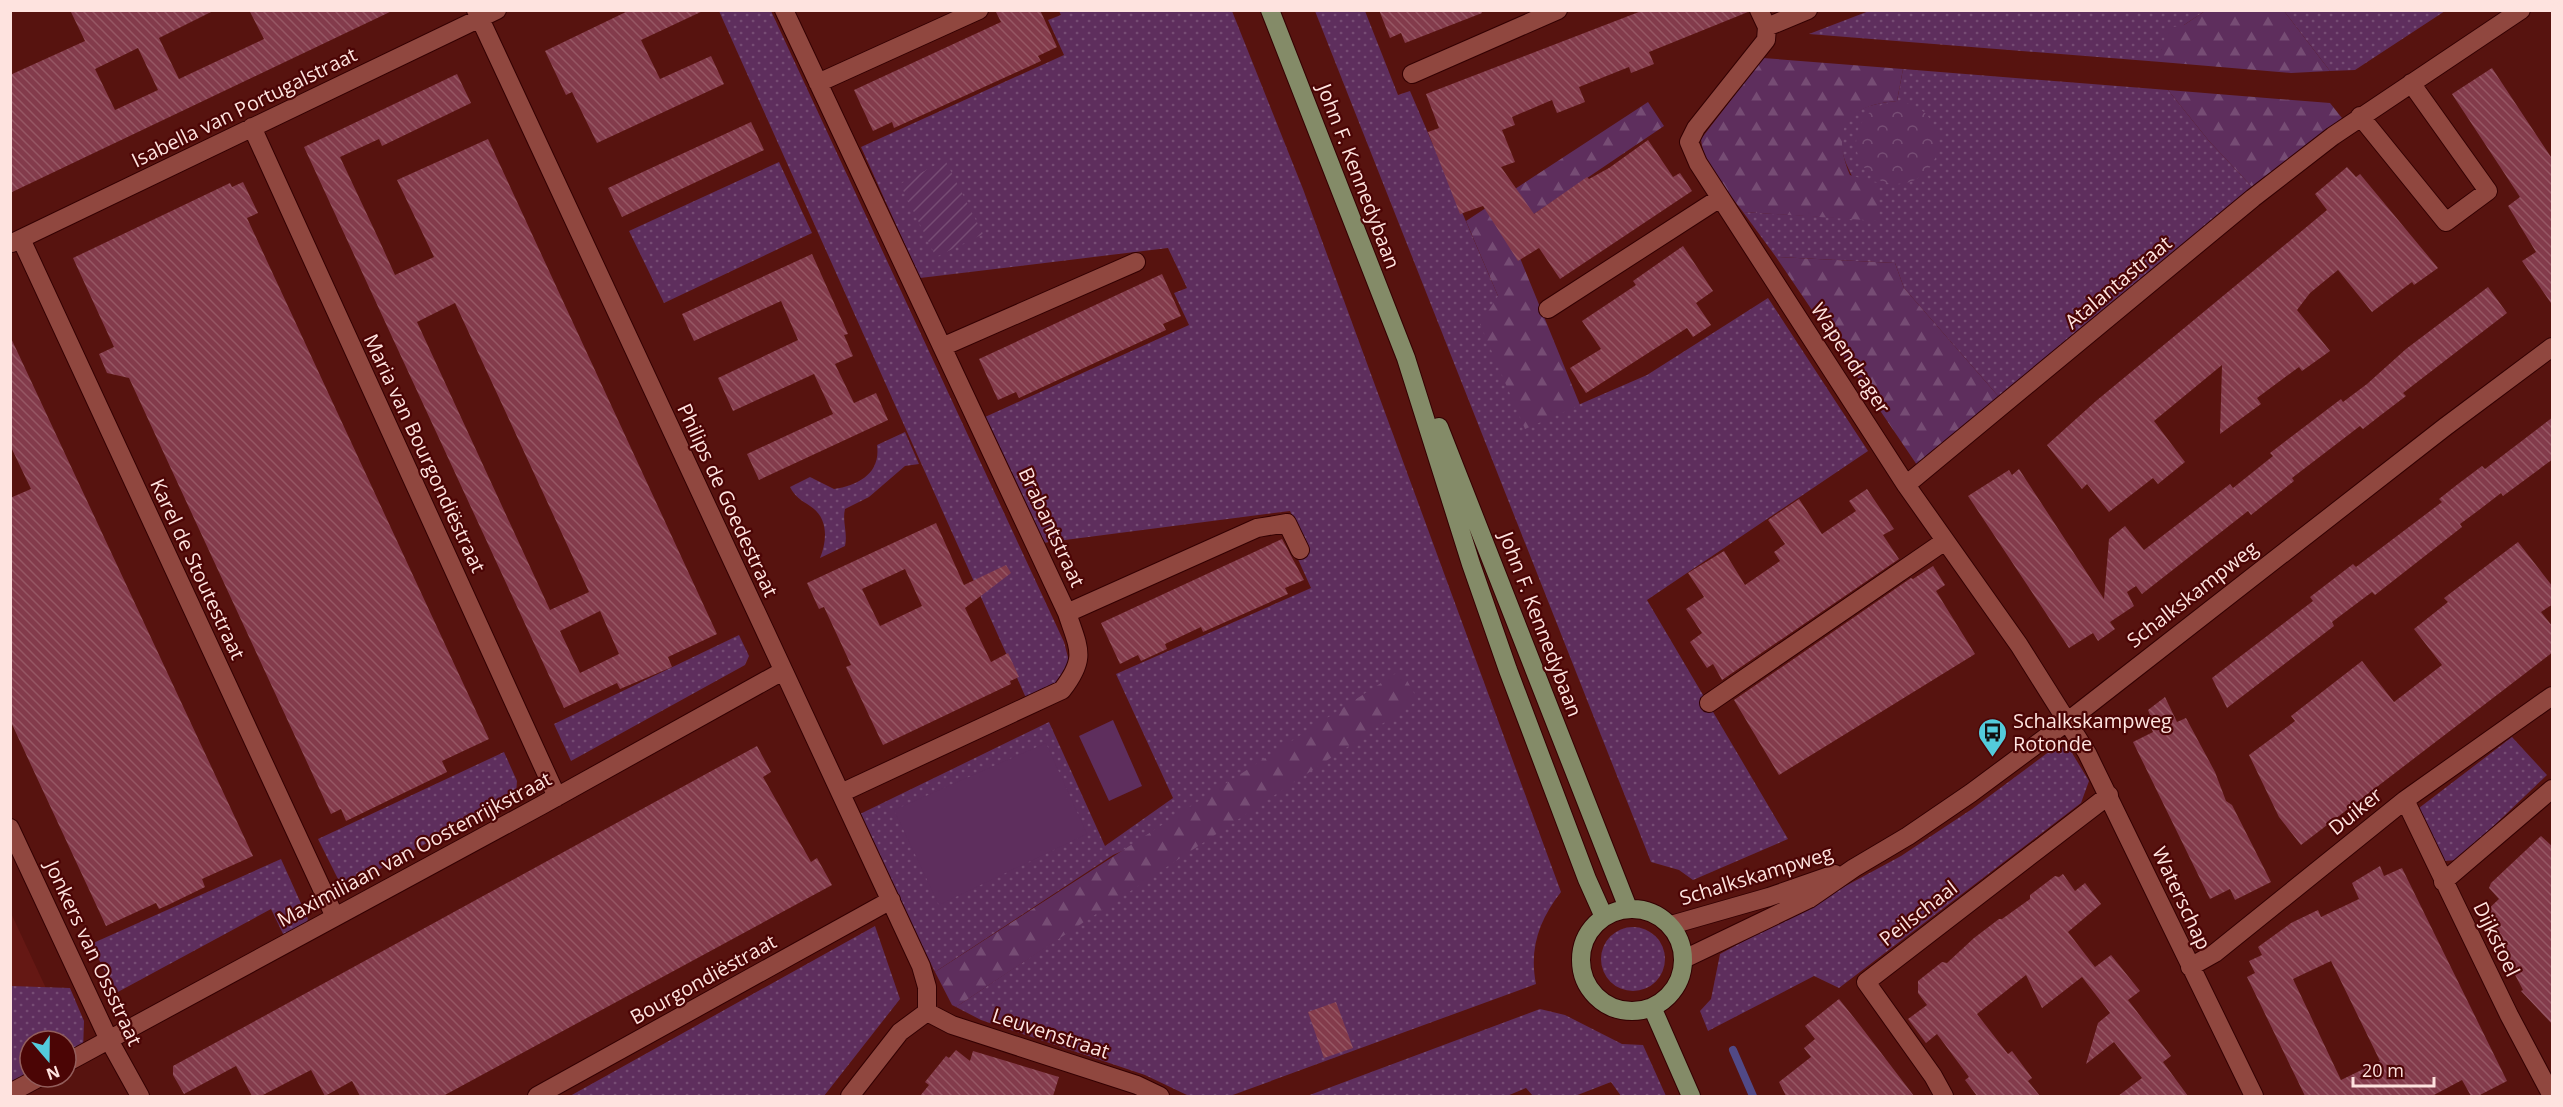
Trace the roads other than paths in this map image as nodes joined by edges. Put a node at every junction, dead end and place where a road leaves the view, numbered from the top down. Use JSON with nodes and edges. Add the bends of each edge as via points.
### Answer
{"nodes":[{"id":1,"x":497,"y":10,"type":"edge"},
{"id":2,"x":784,"y":10,"type":"edge"},
{"id":3,"x":979,"y":10,"type":"edge"},
{"id":4,"x":1270,"y":10,"type":"edge"},
{"id":5,"x":1558,"y":10,"type":"edge"},
{"id":6,"x":1808,"y":10,"type":"edge"},
{"id":7,"x":2521,"y":10,"type":"edge"},
{"id":8,"x":478,"y":15,"type":"edge"},
{"id":9,"x":1763,"y":19,"type":"edge"},
{"id":10,"x":1412,"y":74,"type":"dead end"},
{"id":11,"x":818,"y":83,"type":"junction"},
{"id":12,"x":2411,"y":83,"type":"junction"},
{"id":13,"x":2360,"y":116,"type":"junction"},
{"id":14,"x":252,"y":127,"type":"junction"},
{"id":15,"x":1720,"y":198,"type":"junction"},
{"id":16,"x":16,"y":241,"type":"edge"},
{"id":17,"x":1136,"y":262,"type":"dead end"},
{"id":18,"x":1548,"y":309,"type":"dead end"},
{"id":19,"x":942,"y":347,"type":"junction"},
{"id":20,"x":2553,"y":347,"type":"edge"},
{"id":21,"x":1406,"y":358,"type":"junction"},
{"id":22,"x":1906,"y":485,"type":"junction"},
{"id":23,"x":1945,"y":541,"type":"junction"},
{"id":24,"x":1300,"y":550,"type":"dead end"},
{"id":25,"x":1068,"y":613,"type":"junction"},
{"id":26,"x":783,"y":671,"type":"junction"},
{"id":27,"x":2553,"y":696,"type":"edge"},
{"id":28,"x":1709,"y":704,"type":"dead end"},
{"id":29,"x":2067,"y":721,"type":"junction"},
{"id":30,"x":2553,"y":789,"type":"edge"},
{"id":31,"x":842,"y":793,"type":"junction"},
{"id":32,"x":2109,"y":795,"type":"junction"},
{"id":33,"x":557,"y":797,"type":"junction"},
{"id":34,"x":2405,"y":800,"type":"junction"},
{"id":35,"x":10,"y":828,"type":"edge"},
{"id":36,"x":1854,"y":868,"type":"junction"},
{"id":37,"x":2443,"y":882,"type":"junction"},
{"id":38,"x":891,"y":900,"type":"junction"},
{"id":39,"x":1628,"y":908,"type":"junction"},
{"id":40,"x":335,"y":917,"type":"junction"},
{"id":41,"x":1604,"y":917,"type":"junction"},
{"id":42,"x":1671,"y":925,"type":"junction"},
{"id":43,"x":1684,"y":959,"type":"junction"},
{"id":44,"x":2190,"y":967,"type":"junction"},
{"id":45,"x":1652,"y":1007,"type":"junction"},
{"id":46,"x":927,"y":1012,"type":"junction"},
{"id":47,"x":109,"y":1040,"type":"junction"},
{"id":48,"x":78,"y":1057,"type":"edge"},
{"id":49,"x":140,"y":1096,"type":"edge"},
{"id":50,"x":537,"y":1096,"type":"edge"},
{"id":51,"x":850,"y":1096,"type":"edge"},
{"id":52,"x":1160,"y":1096,"type":"edge"},
{"id":53,"x":1691,"y":1096,"type":"edge"},
{"id":54,"x":1944,"y":1096,"type":"edge"},
{"id":55,"x":2254,"y":1096,"type":"edge"},
{"id":56,"x":2552,"y":1096,"type":"edge"}],
"edges":[{"from":1,"to":8,"type":"street","name":"Isabella van Portugalstraat"},
{"from":2,"to":11,"type":"street","name":"Brabantstraat"},
{"from":3,"to":11,"type":"street"},
{"from":4,"to":21,"type":"main road","name":"John F. Kennedybaan"},
{"from":5,"to":10,"type":"street"},
{"from":6,"to":9,"type":"street"},
{"from":7,"to":12,"type":"street","name":"Atalantastraat"},
{"from":8,"to":14,"type":"street","name":"Isabella van Portugalstraat"},
{"from":8,"to":26,"type":"street","name":"Philips de Goedestraat"},
{"from":9,"to":15,"type":"street","name":"Wapendrager","via":[[1766,40],[1689,142]]},
{"from":11,"to":19,"type":"street","name":"Brabantstraat"},
{"from":12,"to":13,"type":"street","name":"Atalantastraat"},
{"from":12,"to":13,"type":"street","via":[[2488,191],[2446,222]]},
{"from":13,"to":22,"type":"street","name":"Atalantastraat","via":[[2253,198]]},
{"from":14,"to":16,"type":"street","name":"Isabella van Portugalstraat"},
{"from":14,"to":33,"type":"street","name":"Maria van Bourgondiëstraat"},
{"from":15,"to":18,"type":"street"},
{"from":15,"to":22,"type":"street","name":"Wapendrager"},
{"from":16,"to":40,"type":"street","name":"Karel de Stoutestraat"},
{"from":17,"to":19,"type":"street"},
{"from":19,"to":25,"type":"street","name":"Brabantstraat"},
{"from":20,"to":29,"type":"street","name":"Schalkskampweg"},
{"from":21,"to":39,"type":"main road","name":"John F. Kennedybaan","via":[[1435,416]]},
{"from":21,"to":41,"type":"main road","name":"John F. Kennedybaan","via":[[1508,670]]},
{"from":22,"to":23,"type":"street","name":"Wapendrager"},
{"from":23,"to":28,"type":"street"},
{"from":23,"to":29,"type":"street","name":"Wapendrager"},
{"from":24,"to":25,"type":"street","name":"Brabantstraat","via":[[1287,523],[1257,528]]},
{"from":25,"to":31,"type":"street","via":[[1080,653],[1075,674],[1062,690]]},
{"from":26,"to":31,"type":"street","name":"Philips de Goedestraat"},
{"from":26,"to":33,"type":"street","name":"Maximiliaan van Oostenrijkstraat"},
{"from":27,"to":34,"type":"street","name":"Duiker"},
{"from":29,"to":32,"type":"street","name":"Waterschap"},
{"from":29,"to":36,"type":"street","name":"Schalkskampweg","via":[[1908,836]]},
{"from":30,"to":37,"type":"street"},
{"from":31,"to":38,"type":"street","name":"Philips de Goedestraat"},
{"from":32,"to":44,"type":"street","name":"Waterschap"},
{"from":32,"to":54,"type":"street","name":"Peilschaal","via":[[1866,982]]},
{"from":33,"to":40,"type":"street","name":"Maximiliaan van Oostenrijkstraat"},
{"from":34,"to":37,"type":"street","name":"Dijkstoel"},
{"from":34,"to":44,"type":"street","name":"Duiker","via":[[2215,952]]},
{"from":35,"to":47,"type":"street","name":"Jonkers van Ossstraat"},
{"from":36,"to":42,"type":"street","name":"Schalkskampweg"},
{"from":36,"to":43,"type":"street","name":"Schalkskampweg","via":[[1809,899]]},
{"from":37,"to":56,"type":"street","name":"Dijkstoel"},
{"from":38,"to":46,"type":"street","name":"Philips de Goedestraat","via":[[921,966],[927,987]]},
{"from":38,"to":50,"type":"street","name":"Bourgondiëstraat"},
{"from":39,"to":41,"type":"main road"},
{"from":39,"to":42,"type":"main road","via":[[1658,914]]},
{"from":40,"to":47,"type":"street","name":"Maximiliaan van Oostenrijkstraat"},
{"from":41,"to":45,"type":"main road","via":[[1583,944],[1581,964],[1586,983],[1598,998],[1615,1008],[1633,1011]]},
{"from":42,"to":43,"type":"main road","via":[[1681,942]]},
{"from":43,"to":45,"type":"main road","via":[[1676,987]]},
{"from":44,"to":55,"type":"street","name":"Waterschap"},
{"from":45,"to":53,"type":"main road"},
{"from":46,"to":51,"type":"street","via":[[900,1032]]},
{"from":46,"to":52,"type":"street","name":"Leuvenstraat","via":[[952,1025]]},
{"from":47,"to":48,"type":"street","name":"Maximiliaan van Oostenrijkstraat"},
{"from":47,"to":49,"type":"street","name":"Jonkers van Ossstraat"}]}
